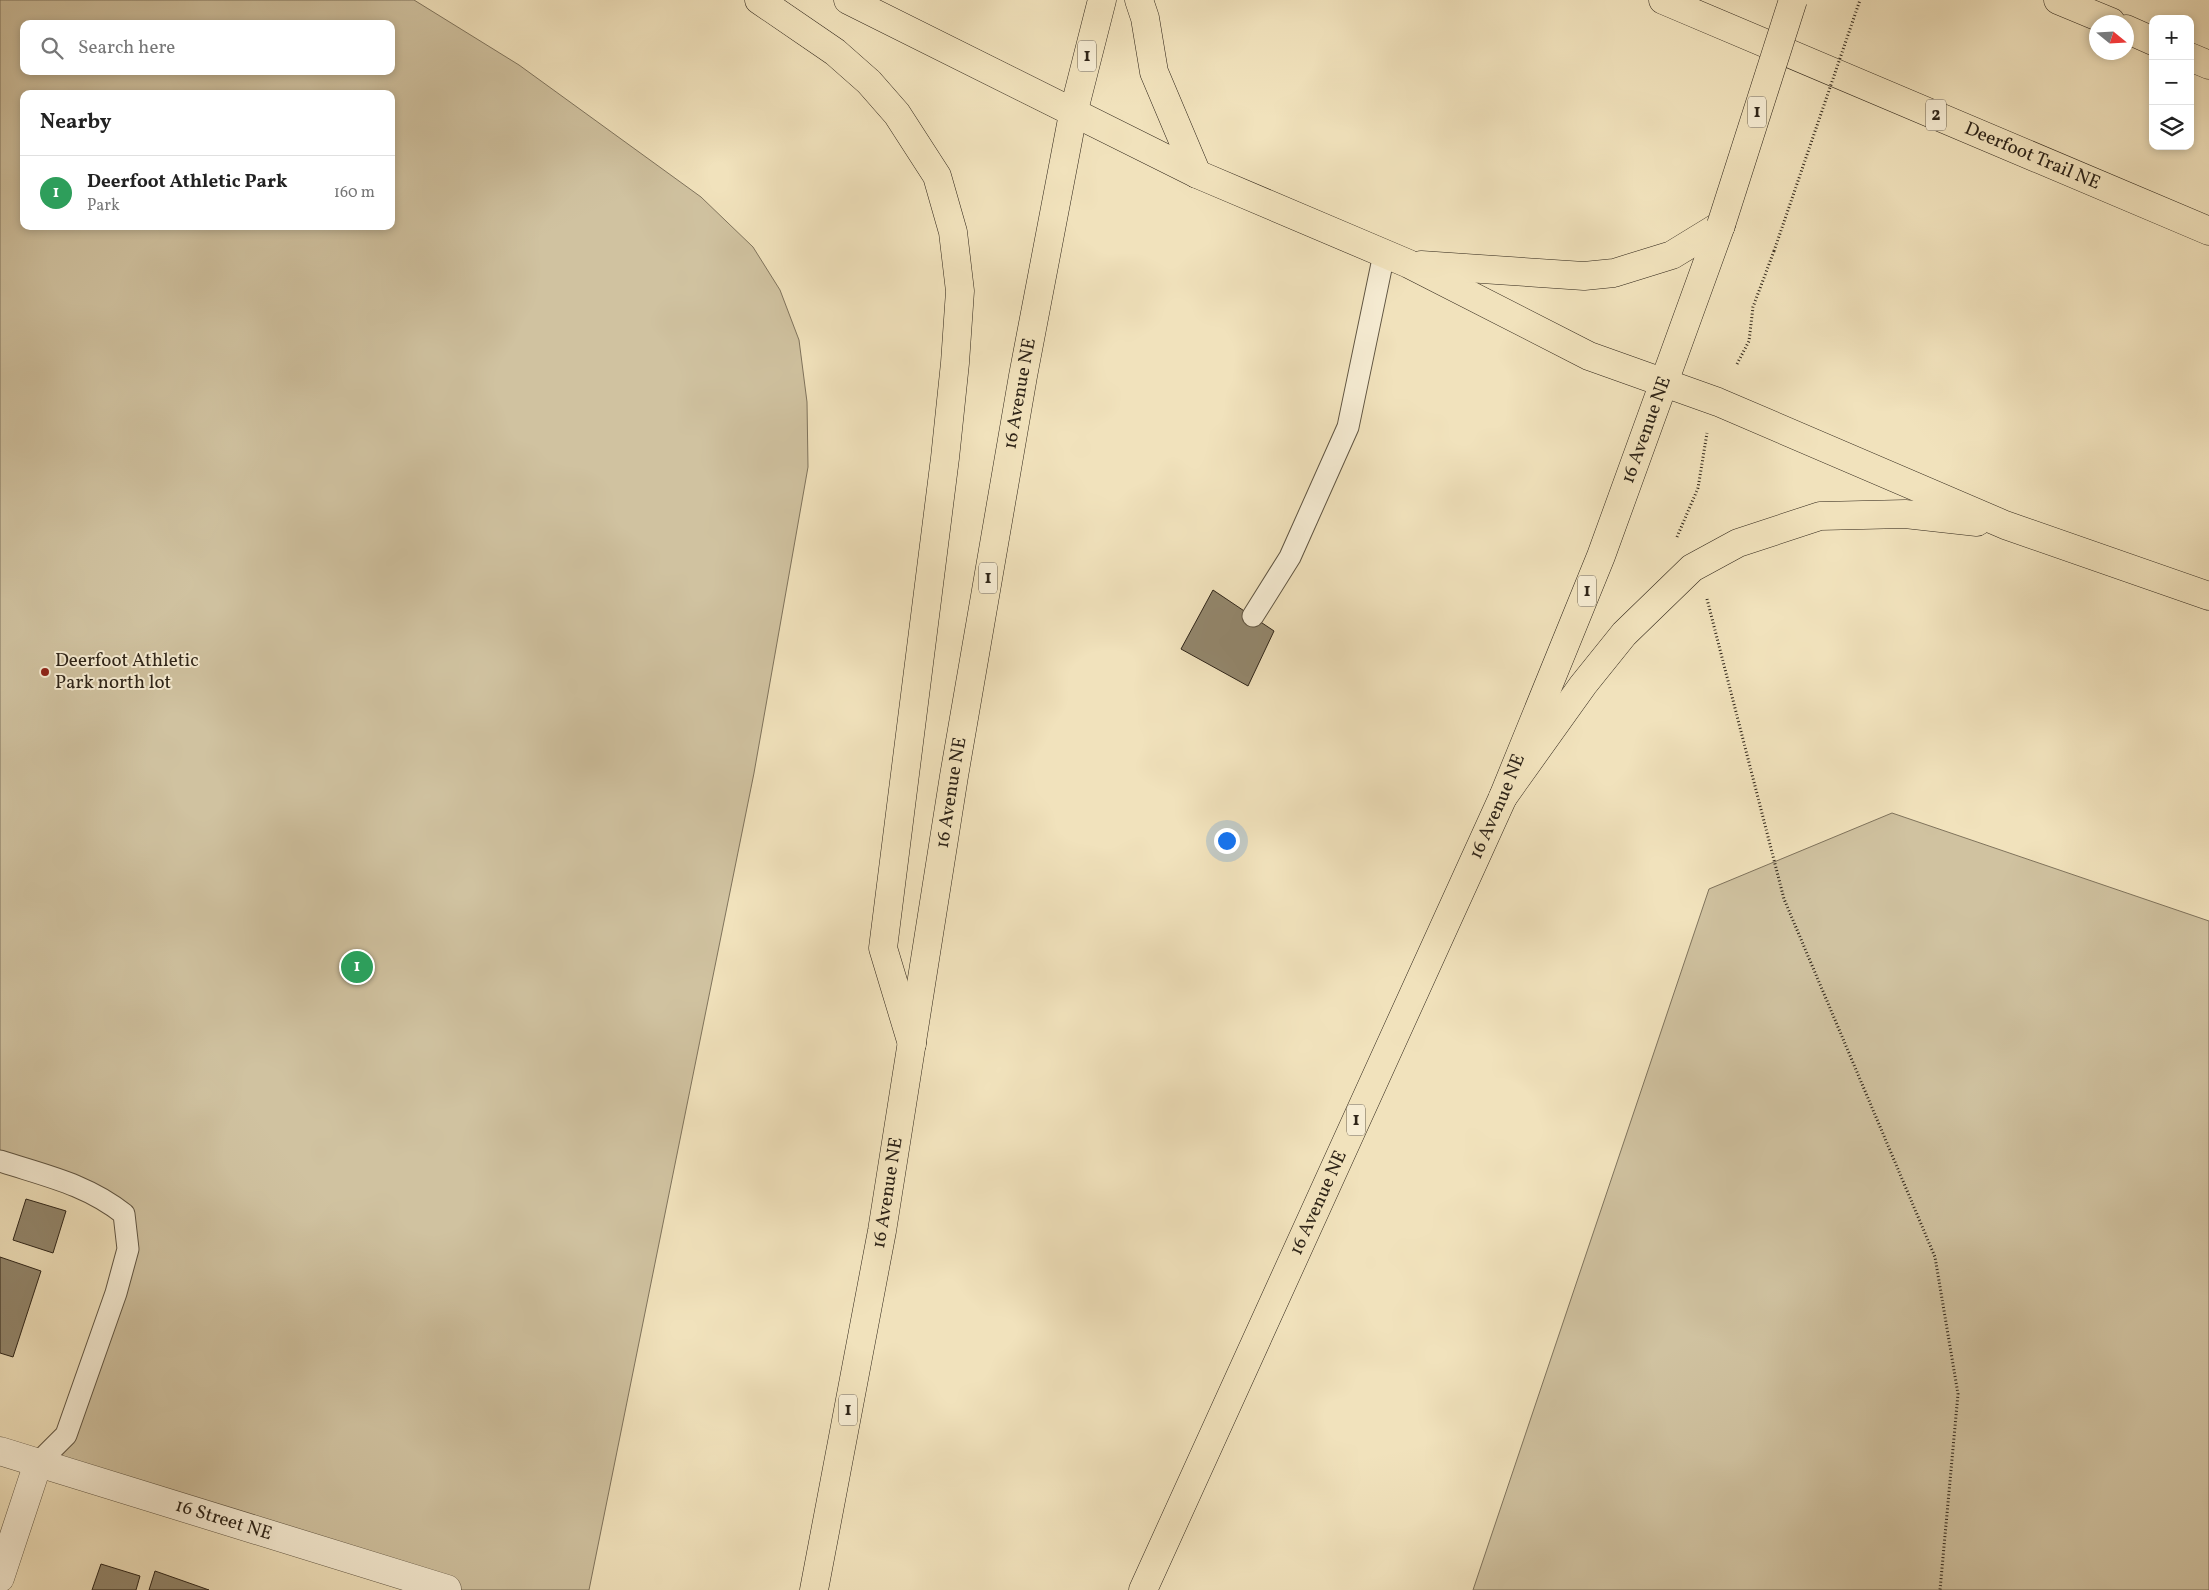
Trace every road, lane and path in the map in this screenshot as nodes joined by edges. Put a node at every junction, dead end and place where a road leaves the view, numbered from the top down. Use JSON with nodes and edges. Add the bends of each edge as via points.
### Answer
{"nodes":[{"id":1,"x":759,"y":0,"type":"edge"},
{"id":2,"x":848,"y":0,"type":"edge"},
{"id":3,"x":1102,"y":0,"type":"edge"},
{"id":4,"x":1139,"y":0,"type":"edge"},
{"id":5,"x":1663,"y":0,"type":"edge"},
{"id":6,"x":1793,"y":0,"type":"edge"},
{"id":7,"x":1860,"y":0,"type":"edge"},
{"id":8,"x":2058,"y":0,"type":"edge"},
{"id":9,"x":2094,"y":15,"type":"edge"},
{"id":10,"x":2134,"y":32,"type":"edge"},
{"id":11,"x":2149,"y":38,"type":"edge"},
{"id":12,"x":2194,"y":59,"type":"edge"},
{"id":13,"x":2209,"y":65,"type":"edge"},
{"id":14,"x":1074,"y":114,"type":"junction"},
{"id":15,"x":1197,"y":174,"type":"junction"},
{"id":16,"x":1721,"y":225,"type":"junction"},
{"id":17,"x":2209,"y":231,"type":"edge"},
{"id":18,"x":1384,"y":254,"type":"junction"},
{"id":19,"x":1409,"y":264,"type":"junction"},
{"id":20,"x":1737,"y":364,"type":"dead end"},
{"id":21,"x":1663,"y":383,"type":"junction"},
{"id":22,"x":1708,"y":430,"type":"dead end"},
{"id":23,"x":2005,"y":525,"type":"junction"},
{"id":24,"x":1674,"y":542,"type":"dead end"},
{"id":25,"x":2209,"y":596,"type":"edge"},
{"id":26,"x":1707,"y":598,"type":"dead end"},
{"id":27,"x":1252,"y":616,"type":"dead end"},
{"id":28,"x":1503,"y":797,"type":"junction"},
{"id":29,"x":912,"y":1044,"type":"junction"},
{"id":30,"x":0,"y":1162,"type":"edge"},
{"id":31,"x":0,"y":1451,"type":"edge"},
{"id":32,"x":38,"y":1463,"type":"junction"},
{"id":33,"x":0,"y":1578,"type":"edge"},
{"id":34,"x":446,"y":1589,"type":"edge"},
{"id":35,"x":814,"y":1590,"type":"edge"},
{"id":36,"x":1143,"y":1590,"type":"edge"},
{"id":37,"x":1940,"y":1590,"type":"edge"}],
"edges":[{"from":1,"to":29,"type":"highway","via":[[836,52],[897,114],[937,176],[953,232],[960,291],[946,458],[883,948]]},
{"from":2,"to":14,"type":"highway"},
{"from":3,"to":14,"type":"highway","name":"16 Avenue NE","number":"1"},
{"from":4,"to":15,"type":"highway","via":[[1154,72]]},
{"from":5,"to":17,"type":"highway","name":"Deerfoot Trail NE","number":"2"},
{"from":6,"to":16,"type":"highway","name":"16 Avenue NE","number":"1","bridge":true},
{"from":7,"to":20,"type":"path","bridge":true,"via":[[1753,307],[1749,341]]},
{"from":8,"to":9,"type":"highway"},
{"from":10,"to":11,"type":"highway"},
{"from":12,"to":13,"type":"highway"},
{"from":14,"to":15,"type":"highway"},
{"from":14,"to":29,"type":"highway","name":"16 Avenue NE","number":"1","via":[[1021,386]]},
{"from":15,"to":18,"type":"highway"},
{"from":16,"to":19,"type":"highway","via":[[1672,255],[1614,273],[1584,276]]},
{"from":16,"to":21,"type":"highway","name":"16 Avenue NE","number":"1"},
{"from":18,"to":19,"type":"highway"},
{"from":18,"to":27,"type":"lane","via":[[1348,427],[1290,557]]},
{"from":19,"to":21,"type":"highway","via":[[1589,356]]},
{"from":21,"to":23,"type":"highway","via":[[1718,402]]},
{"from":21,"to":28,"type":"highway","name":"16 Avenue NE","number":"1","via":[[1601,556]]},
{"from":22,"to":24,"type":"path","via":[[1698,488]]},
{"from":23,"to":25,"type":"highway"},
{"from":23,"to":28,"type":"highway","via":[[1905,514],[1820,516],[1738,543],[1692,568],[1624,634],[1583,685]]},
{"from":26,"to":37,"type":"path","via":[[1784,899],[1935,1256],[1958,1394]]},
{"from":28,"to":36,"type":"highway","name":"16 Avenue NE","number":"1"},
{"from":29,"to":35,"type":"highway","name":"16 Avenue NE","number":"1","via":[[882,1231]]},
{"from":30,"to":32,"type":"lane","via":[[83,1187],[106,1199],[124,1214],[128,1250],[107,1319],[66,1435]]},
{"from":31,"to":32,"type":"street","name":"16 Street NE"},
{"from":32,"to":33,"type":"street"},
{"from":32,"to":34,"type":"street","name":"16 Street NE"}]}
